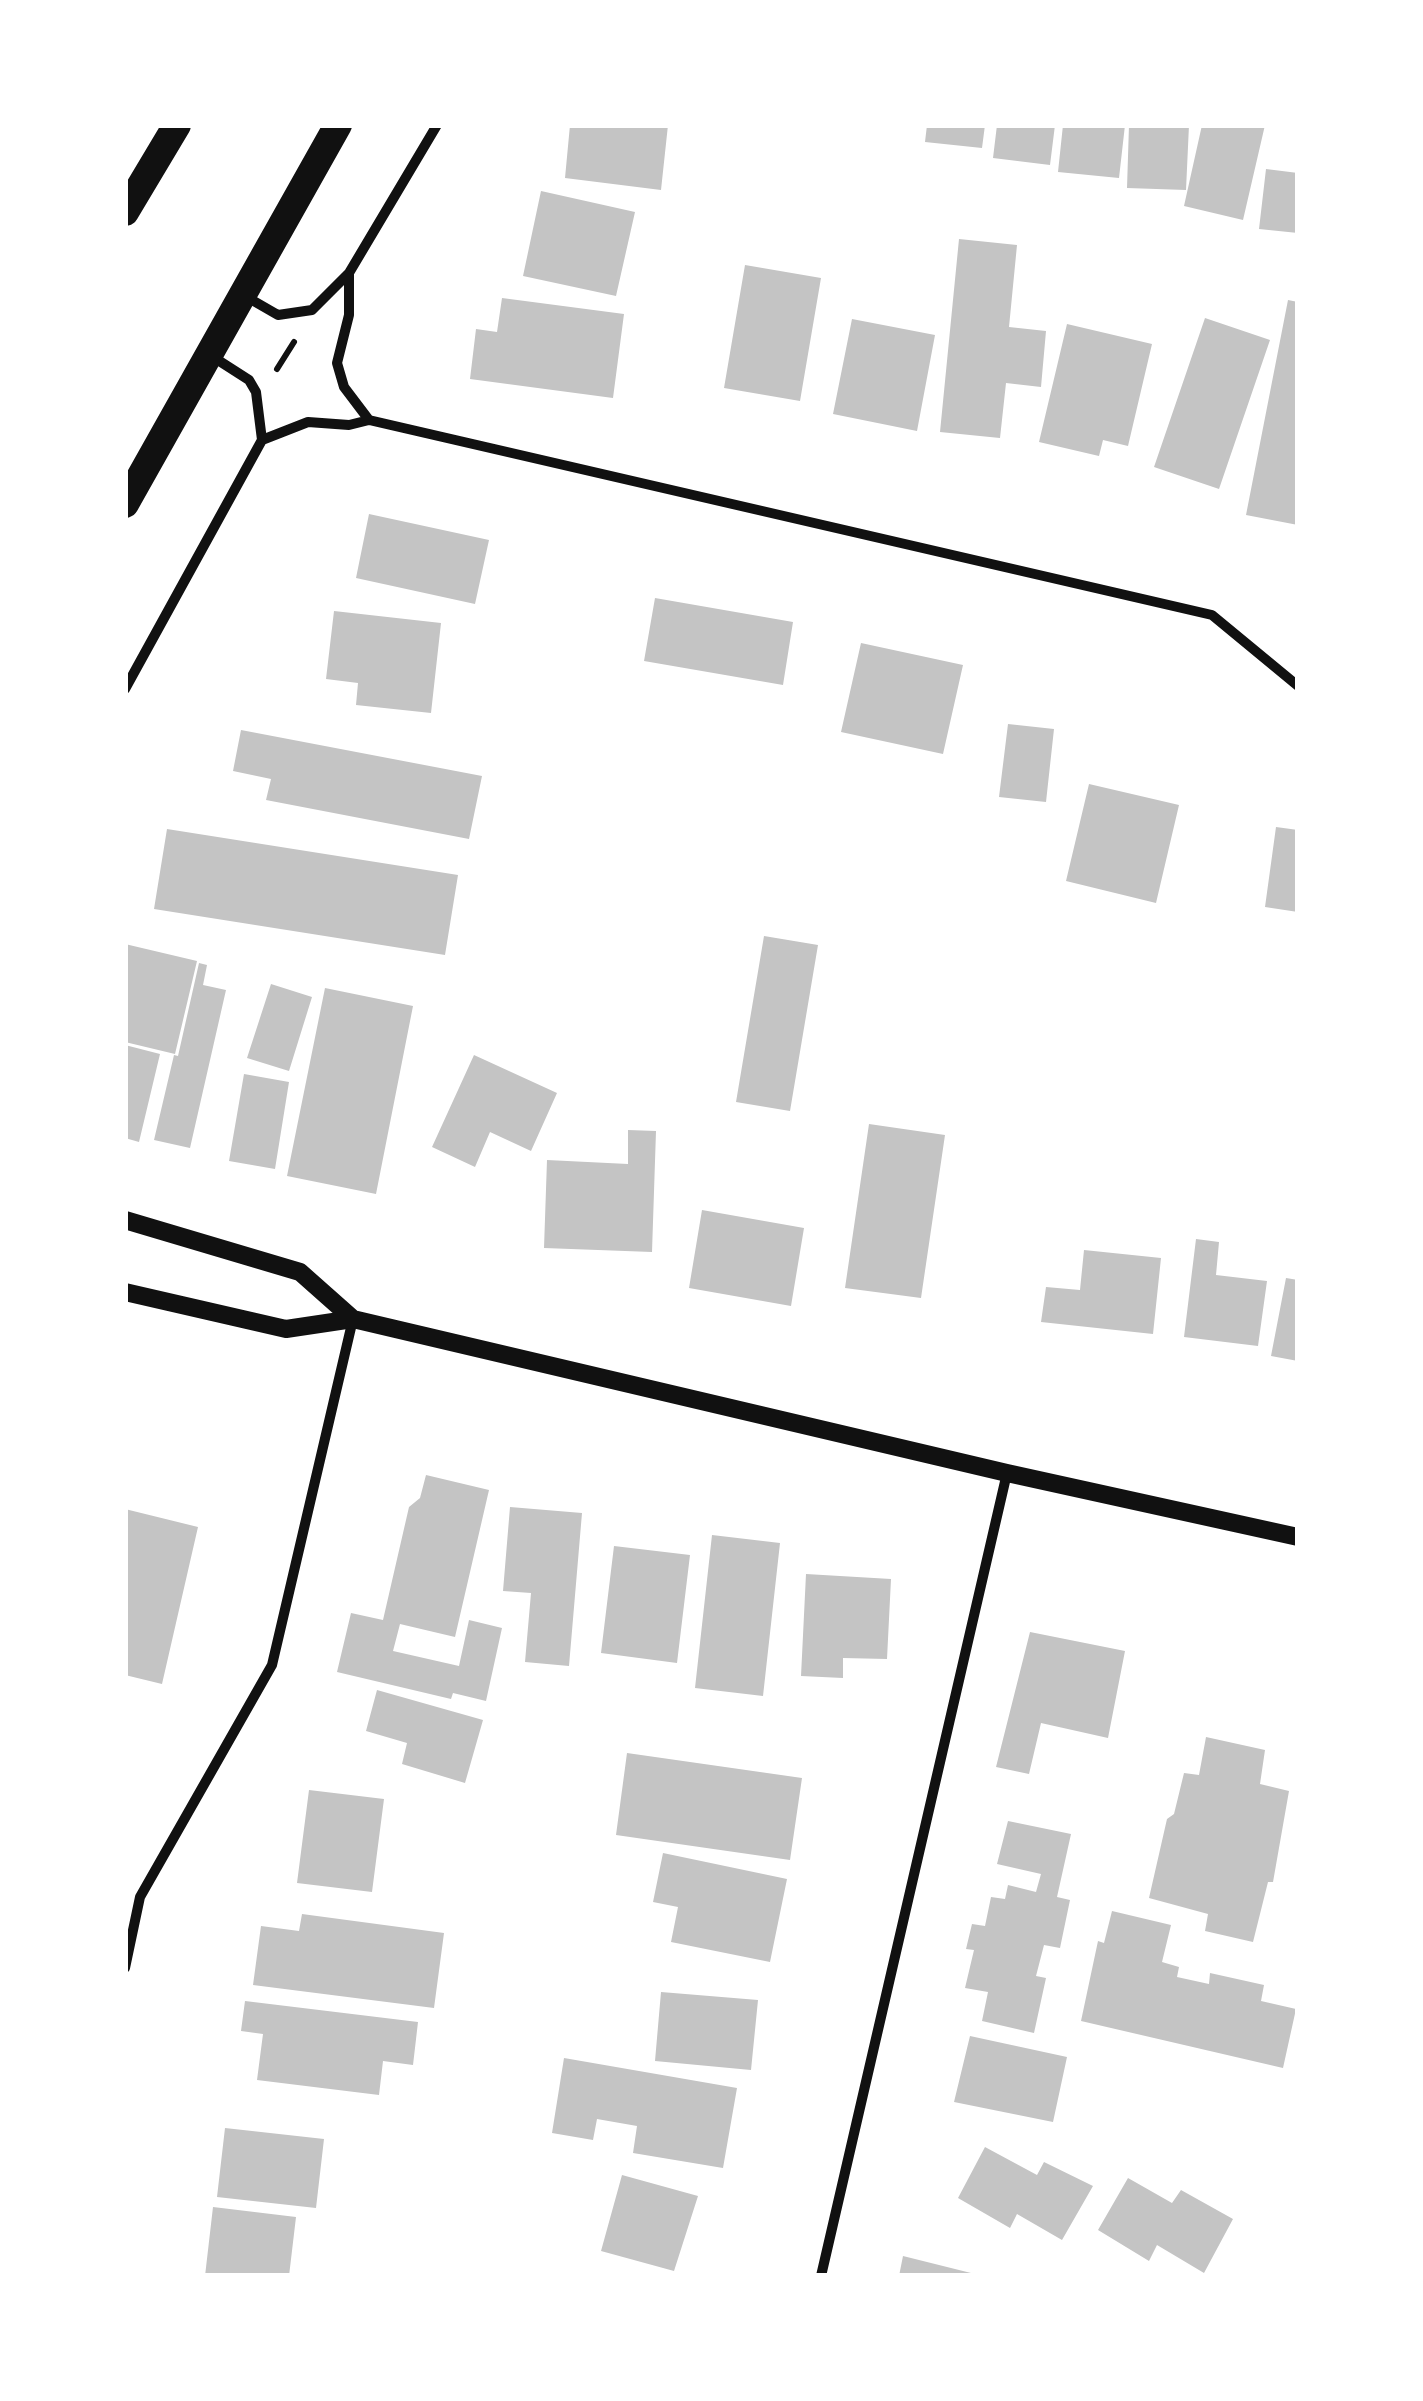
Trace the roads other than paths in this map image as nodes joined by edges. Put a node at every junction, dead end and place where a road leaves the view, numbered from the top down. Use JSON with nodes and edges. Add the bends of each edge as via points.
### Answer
{"nodes":[{"id":1,"x":178,"y":125,"type":"edge"},
{"id":2,"x":338,"y":125,"type":"edge"},
{"id":3,"x":437,"y":125,"type":"edge"},
{"id":4,"x":125,"y":212,"type":"edge"},
{"id":5,"x":349,"y":274,"type":"junction"},
{"id":6,"x":244,"y":295,"type":"junction"},
{"id":7,"x":210,"y":354,"type":"junction"},
{"id":8,"x":369,"y":420,"type":"junction"},
{"id":9,"x":262,"y":440,"type":"junction"},
{"id":10,"x":125,"y":504,"type":"edge"},
{"id":11,"x":1298,"y":686,"type":"edge"},
{"id":12,"x":125,"y":689,"type":"edge"},
{"id":13,"x":125,"y":1220,"type":"edge"},
{"id":14,"x":125,"y":1292,"type":"edge"},
{"id":15,"x":353,"y":1319,"type":"junction"},
{"id":16,"x":1007,"y":1473,"type":"junction"},
{"id":17,"x":1298,"y":1537,"type":"edge"},
{"id":18,"x":125,"y":1968,"type":"edge"},
{"id":19,"x":820,"y":2276,"type":"edge"}],
"edges":[{"from":1,"to":4,"type":"highway"},
{"from":2,"to":6,"type":"highway"},
{"from":3,"to":5,"type":"street"},
{"from":5,"to":6,"type":"street","via":[[312,310],[278,315]]},
{"from":5,"to":8,"type":"street","via":[[349,315],[336,363],[344,388]]},
{"from":6,"to":7,"type":"highway"},
{"from":7,"to":9,"type":"street","via":[[249,380]]},
{"from":7,"to":10,"type":"highway"},
{"from":8,"to":9,"type":"street","via":[[308,422]]},
{"from":8,"to":11,"type":"street","via":[[1212,615]]},
{"from":9,"to":12,"type":"street"},
{"from":13,"to":15,"type":"street","via":[[300,1272]]},
{"from":14,"to":15,"type":"street","via":[[286,1330]]},
{"from":15,"to":16,"type":"street"},
{"from":15,"to":18,"type":"street","via":[[272,1665],[140,1897]]},
{"from":16,"to":17,"type":"street"},
{"from":16,"to":19,"type":"street"}]}
